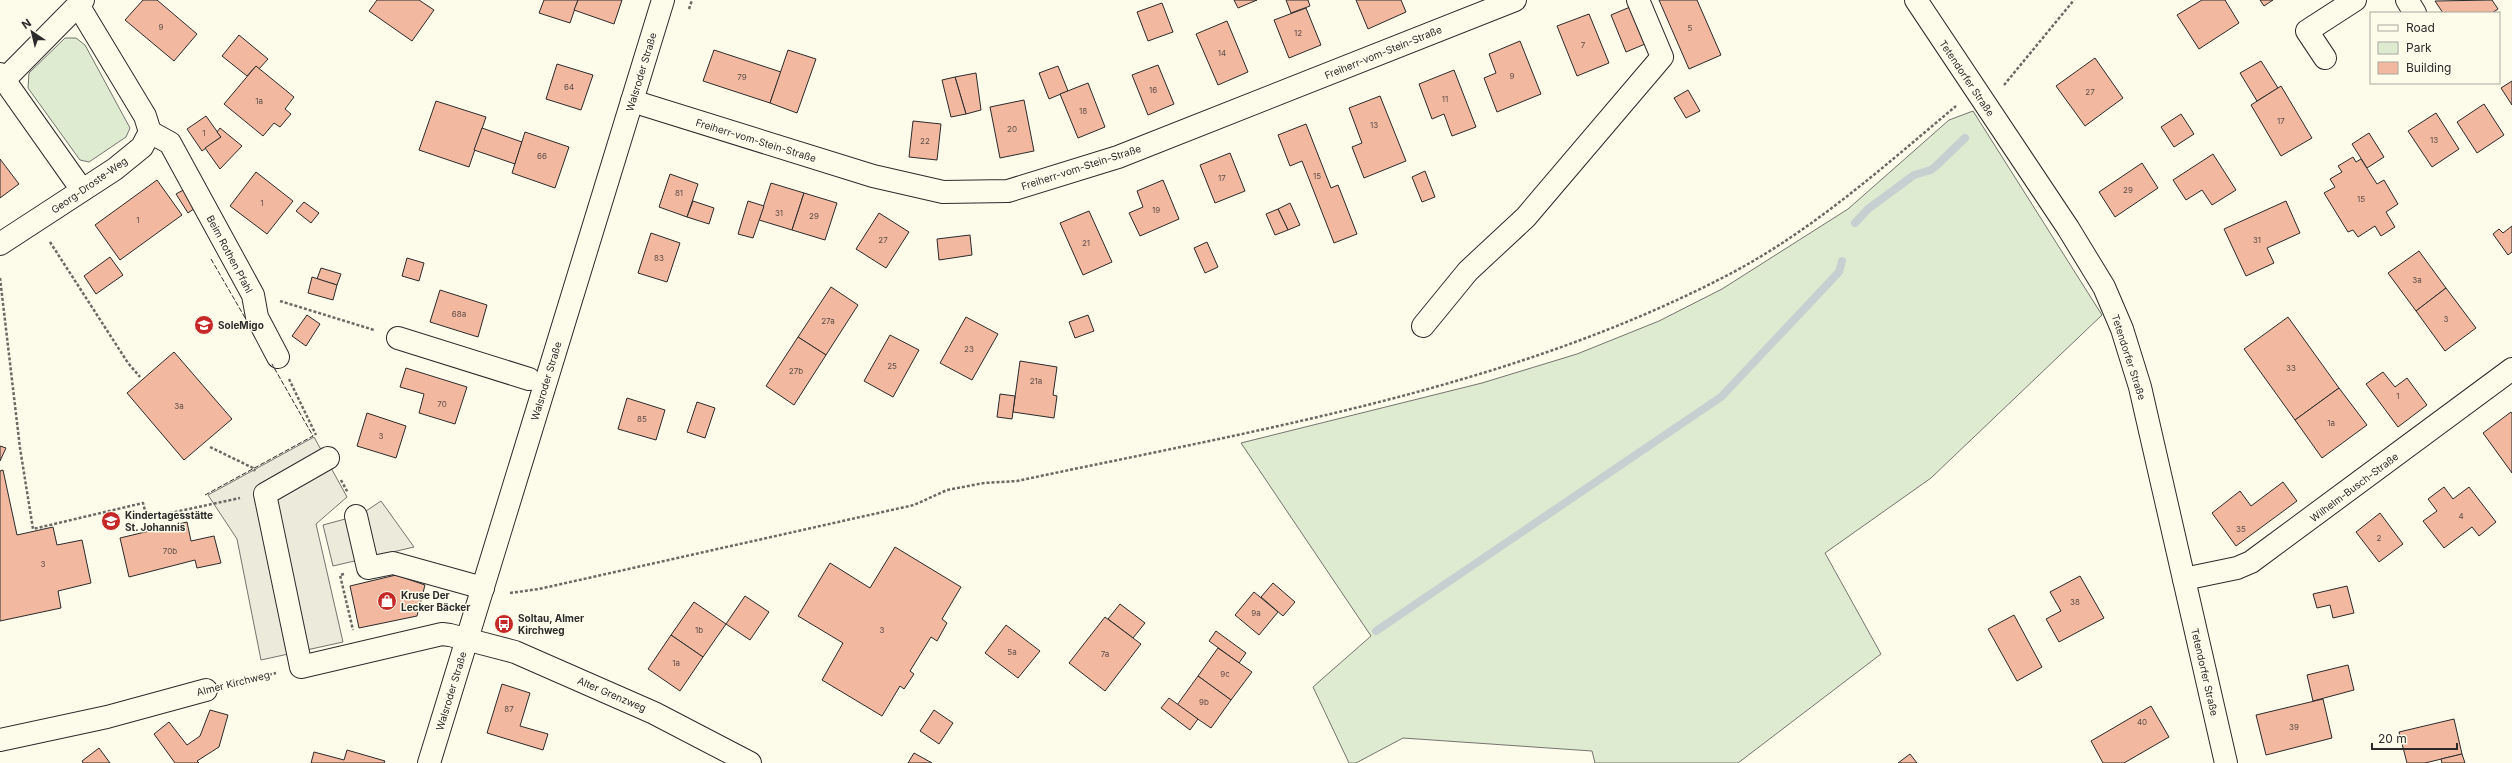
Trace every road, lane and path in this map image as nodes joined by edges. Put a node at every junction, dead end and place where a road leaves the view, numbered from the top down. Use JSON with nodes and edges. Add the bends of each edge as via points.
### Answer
{"nodes":[{"id":1,"x":663,"y":0,"type":"edge"},
{"id":2,"x":1515,"y":0,"type":"edge"},
{"id":3,"x":1638,"y":0,"type":"edge"},
{"id":4,"x":1916,"y":0,"type":"edge"},
{"id":5,"x":2074,"y":0,"type":"edge"},
{"id":6,"x":2355,"y":0,"type":"edge"},
{"id":7,"x":2406,"y":0,"type":"edge"},
{"id":8,"x":81,"y":3,"type":"edge"},
{"id":9,"x":2414,"y":12,"type":"edge"},
{"id":10,"x":2325,"y":58,"type":"dead end"},
{"id":11,"x":3,"y":76,"type":"edge"},
{"id":12,"x":1979,"y":96,"type":"junction"},
{"id":13,"x":632,"y":101,"type":"junction"},
{"id":14,"x":1959,"y":104,"type":"dead end"},
{"id":15,"x":150,"y":132,"type":"junction"},
{"id":16,"x":82,"y":190,"type":"junction"},
{"id":17,"x":37,"y":221,"type":"junction"},
{"id":18,"x":0,"y":244,"type":"edge"},
{"id":19,"x":0,"y":278,"type":"edge"},
{"id":20,"x":253,"y":296,"type":"junction"},
{"id":21,"x":1423,"y":326,"type":"dead end"},
{"id":22,"x":398,"y":338,"type":"joint"},
{"id":23,"x":278,"y":357,"type":"joint"},
{"id":24,"x":2512,"y":369,"type":"edge"},
{"id":25,"x":140,"y":377,"type":"dead end"},
{"id":26,"x":529,"y":379,"type":"dead end"},
{"id":27,"x":314,"y":432,"type":"dead end"},
{"id":28,"x":210,"y":448,"type":"dead end"},
{"id":29,"x":328,"y":458,"type":"dead end"},
{"id":30,"x":254,"y":468,"type":"dead end"},
{"id":31,"x":211,"y":503,"type":"dead end"},
{"id":32,"x":356,"y":516,"type":"dead end"},
{"id":33,"x":368,"y":568,"type":"junction"},
{"id":34,"x":2184,"y":579,"type":"junction"},
{"id":35,"x":483,"y":588,"type":"junction"},
{"id":36,"x":510,"y":593,"type":"dead end"},
{"id":37,"x":467,"y":639,"type":"junction"},
{"id":38,"x":358,"y":654,"type":"junction"},
{"id":39,"x":302,"y":667,"type":"junction"},
{"id":40,"x":206,"y":690,"type":"joint"},
{"id":41,"x":0,"y":740,"type":"edge"},
{"id":42,"x":429,"y":763,"type":"edge"},
{"id":43,"x":750,"y":763,"type":"edge"},
{"id":44,"x":2226,"y":763,"type":"edge"}],
"edges":[{"from":1,"to":13,"type":"street","name":"Walsroder Straße"},
{"from":2,"to":13,"type":"street","name":"Freiherr-vom-Stein-Straße","via":[[1118,157],[1008,191],[943,192],[872,176]]},
{"from":3,"to":21,"type":"street","via":[[1662,57],[1526,217],[1468,271]]},
{"from":4,"to":12,"type":"street","name":"Tetendorfer Straße"},
{"from":5,"to":12,"type":"path","via":[[2002,88]]},
{"from":6,"to":10,"type":"street","via":[[2307,30]]},
{"from":7,"to":9,"type":"street"},
{"from":8,"to":11,"type":"street"},
{"from":8,"to":15,"type":"street","via":[[145,116]]},
{"from":11,"to":16,"type":"street"},
{"from":12,"to":34,"type":"street","name":"Tetendorfer Straße","via":[[2076,241],[2104,287],[2122,329],[2140,387]]},
{"from":13,"to":35,"type":"street","name":"Walsroder Straße"},
{"from":14,"to":36,"type":"path","via":[[1850,196],[1789,238],[1725,276],[1634,320],[1544,355],[1414,392],[1268,427],[1017,481],[984,483],[947,490],[914,505],[539,589]]},
{"from":15,"to":16,"type":"street","name":"Georg-Droste-Weg","via":[[142,147],[115,169]]},
{"from":15,"to":20,"type":"street","name":"Beim Rothen Pfahl","via":[[170,144]]},
{"from":16,"to":17,"type":"street","name":"Georg-Droste-Weg"},
{"from":17,"to":18,"type":"street","name":"Georg-Droste-Weg"},
{"from":17,"to":25,"type":"path","via":[[128,363]]},
{"from":19,"to":31,"type":"path","via":[[32,529],[143,503],[146,518]]},
{"from":20,"to":22,"type":"path","via":[[262,295]]},
{"from":20,"to":23,"type":"street","name":"Beim Rothen Pfahl","via":[[257,317]]},
{"from":22,"to":26,"type":"street"},
{"from":23,"to":27,"type":"path"},
{"from":24,"to":34,"type":"street","name":"Wilhelm-Busch-Straße","via":[[2251,562],[2238,568]]},
{"from":28,"to":30,"type":"path"},
{"from":29,"to":39,"type":"street","via":[[265,494]]},
{"from":32,"to":33,"type":"street"},
{"from":33,"to":35,"type":"street","via":[[393,563]]},
{"from":33,"to":38,"type":"path","via":[[340,575]]},
{"from":34,"to":44,"type":"street","name":"Tetendorfer Straße"},
{"from":35,"to":37,"type":"street","name":"Walsroder Straße"},
{"from":37,"to":38,"type":"street","via":[[442,634]]},
{"from":37,"to":42,"type":"street","name":"Walsroder Straße"},
{"from":37,"to":43,"type":"street","name":"Alter Grenzweg","via":[[515,652],[648,710]]},
{"from":38,"to":39,"type":"street"},
{"from":39,"to":40,"type":"path","name":"Almer Kirchweg"},
{"from":40,"to":41,"type":"street","name":"Almer Kirchweg","via":[[107,717]]}]}
